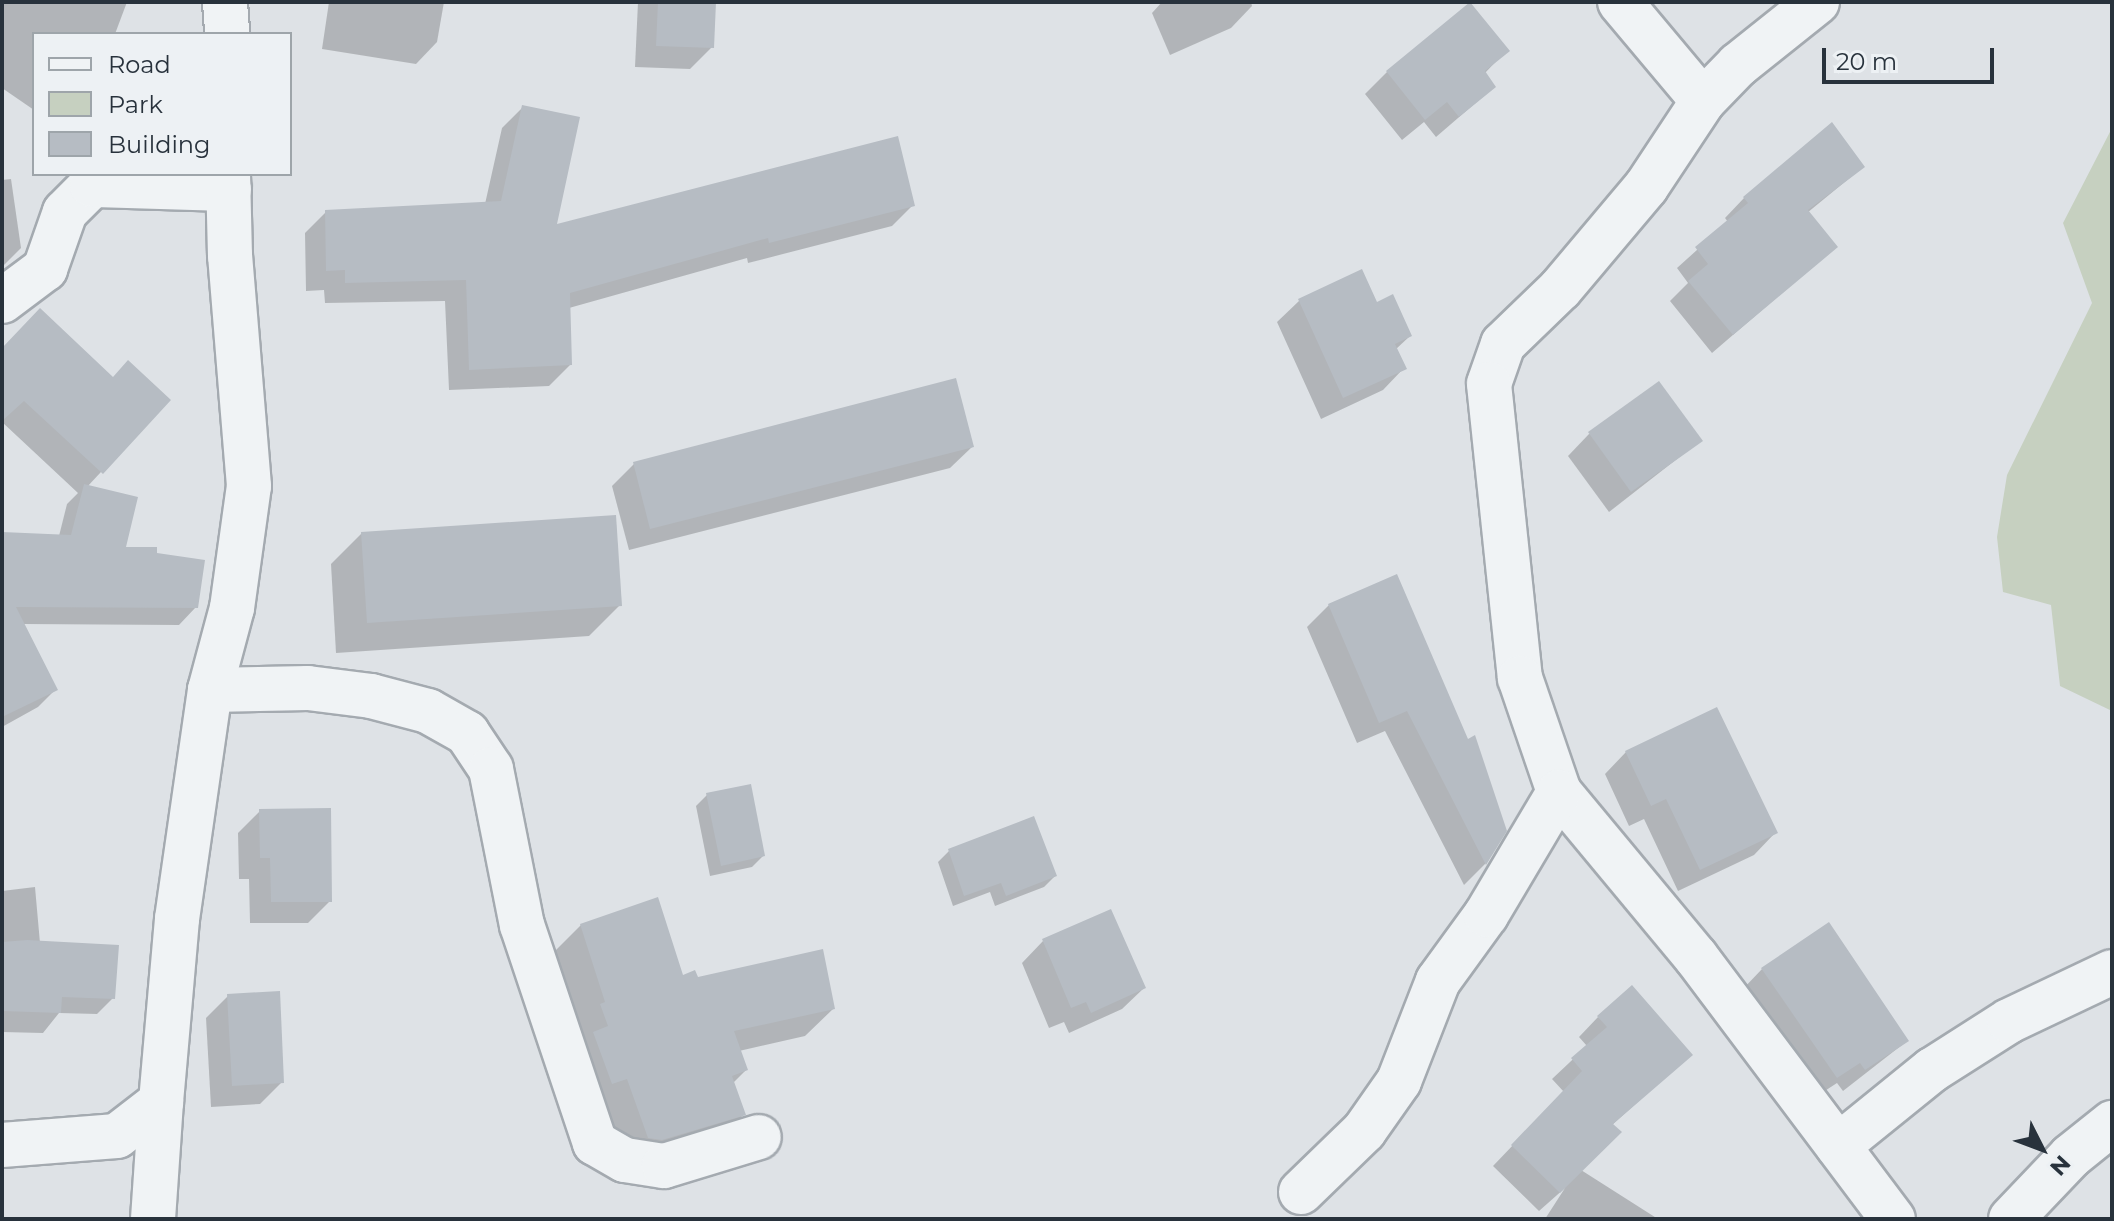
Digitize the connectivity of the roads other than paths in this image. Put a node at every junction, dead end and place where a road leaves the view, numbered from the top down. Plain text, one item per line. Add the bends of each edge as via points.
1 (225, 2) edge
2 (1620, 2) edge
3 (1817, 2) edge
4 (227, 32) edge
5 (1703, 101) junction
6 (228, 182) edge
7 (2, 301) edge
8 (210, 690) junction
9 (1559, 792) junction
10 (2112, 972) edge
11 (161, 1102) junction
12 (2112, 1123) edge
13 (759, 1137) dead end
14 (2, 1145) edge
15 (1838, 1146) junction
16 (1301, 1192) dead end
17 (153, 1219) edge
18 (1893, 1219) edge
19 (2011, 1219) edge

1 - 4 street
2 - 5 street
3 - 5 street via 1738,65
5 - 9 street via 1646,187 1560,289 1503,344 1489,384 1520,678
6 - 7 street via 92,185 65,212 45,269
6 - 8 street via 249,486 232,608
8 - 11 street via 177,919
8 - 13 street via 308,688 371,696 428,711 467,733 491,769 522,925 595,1143 625,1160 664,1166
9 - 15 street via 1696,957
9 - 16 street via 1486,915 1438,981 1399,1081 1364,1131
10 - 15 street via 2009,1021 1932,1070
11 - 14 street via 117,1136
11 - 17 street
12 - 19 street via 2071,1156
15 - 18 street

